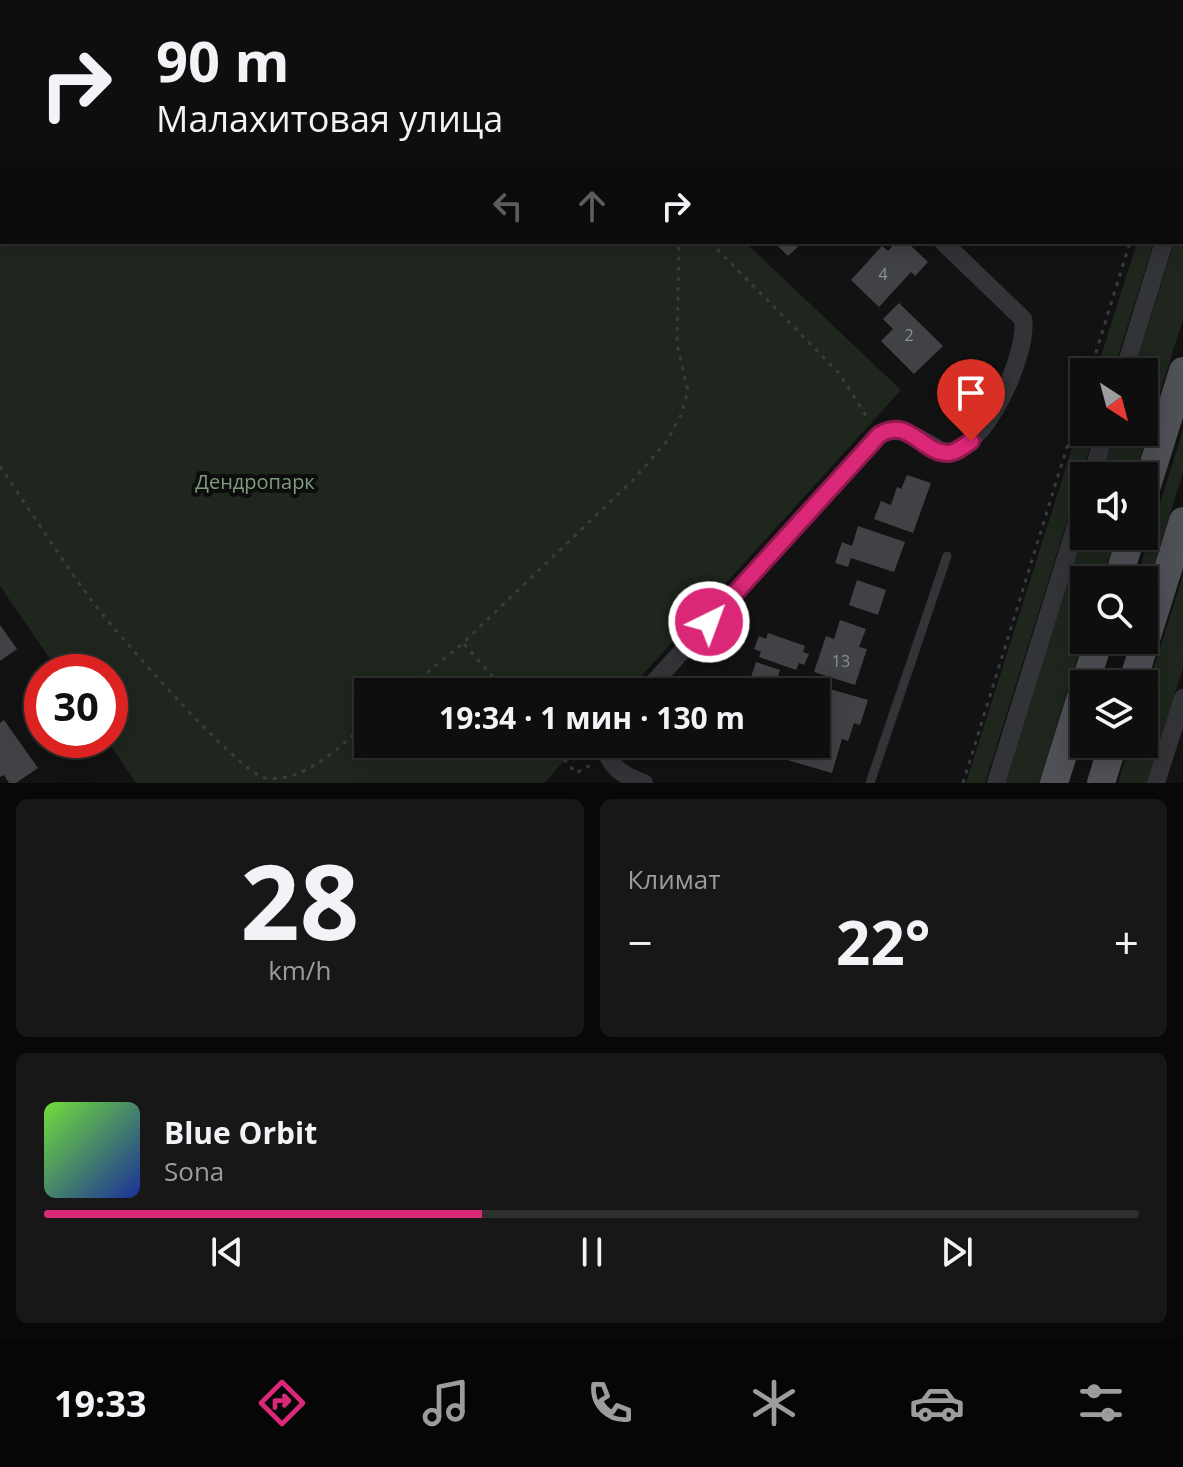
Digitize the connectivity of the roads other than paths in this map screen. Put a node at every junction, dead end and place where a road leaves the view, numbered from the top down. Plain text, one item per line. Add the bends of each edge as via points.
1 (945, 244) edge
2 (1163, 244) edge
3 (1128, 358) edge
4 (1183, 371) edge
5 (1154, 462) edge
6 (1183, 521) edge
7 (1070, 545) edge
8 (947, 556) dead end
9 (1136, 670) edge
10 (658, 678) edge
11 (1183, 698) edge
12 (1070, 731) edge
13 (612, 758) edge
14 (1109, 758) edge
15 (644, 783) edge
16 (870, 783) edge
17 (996, 783) edge
18 (1054, 783) edge
19 (1101, 783) edge
20 (1156, 783) edge

1 - 10 street via 1023,319 1015,366 985,428 958,450 944,452 901,430 879,435
2 - 3 street
4 - 5 main road
6 - 9 main road
7 - 17 street
8 - 16 lane
11 - 20 street
12 - 18 main road
13 - 15 street via 627,777
14 - 19 main road

